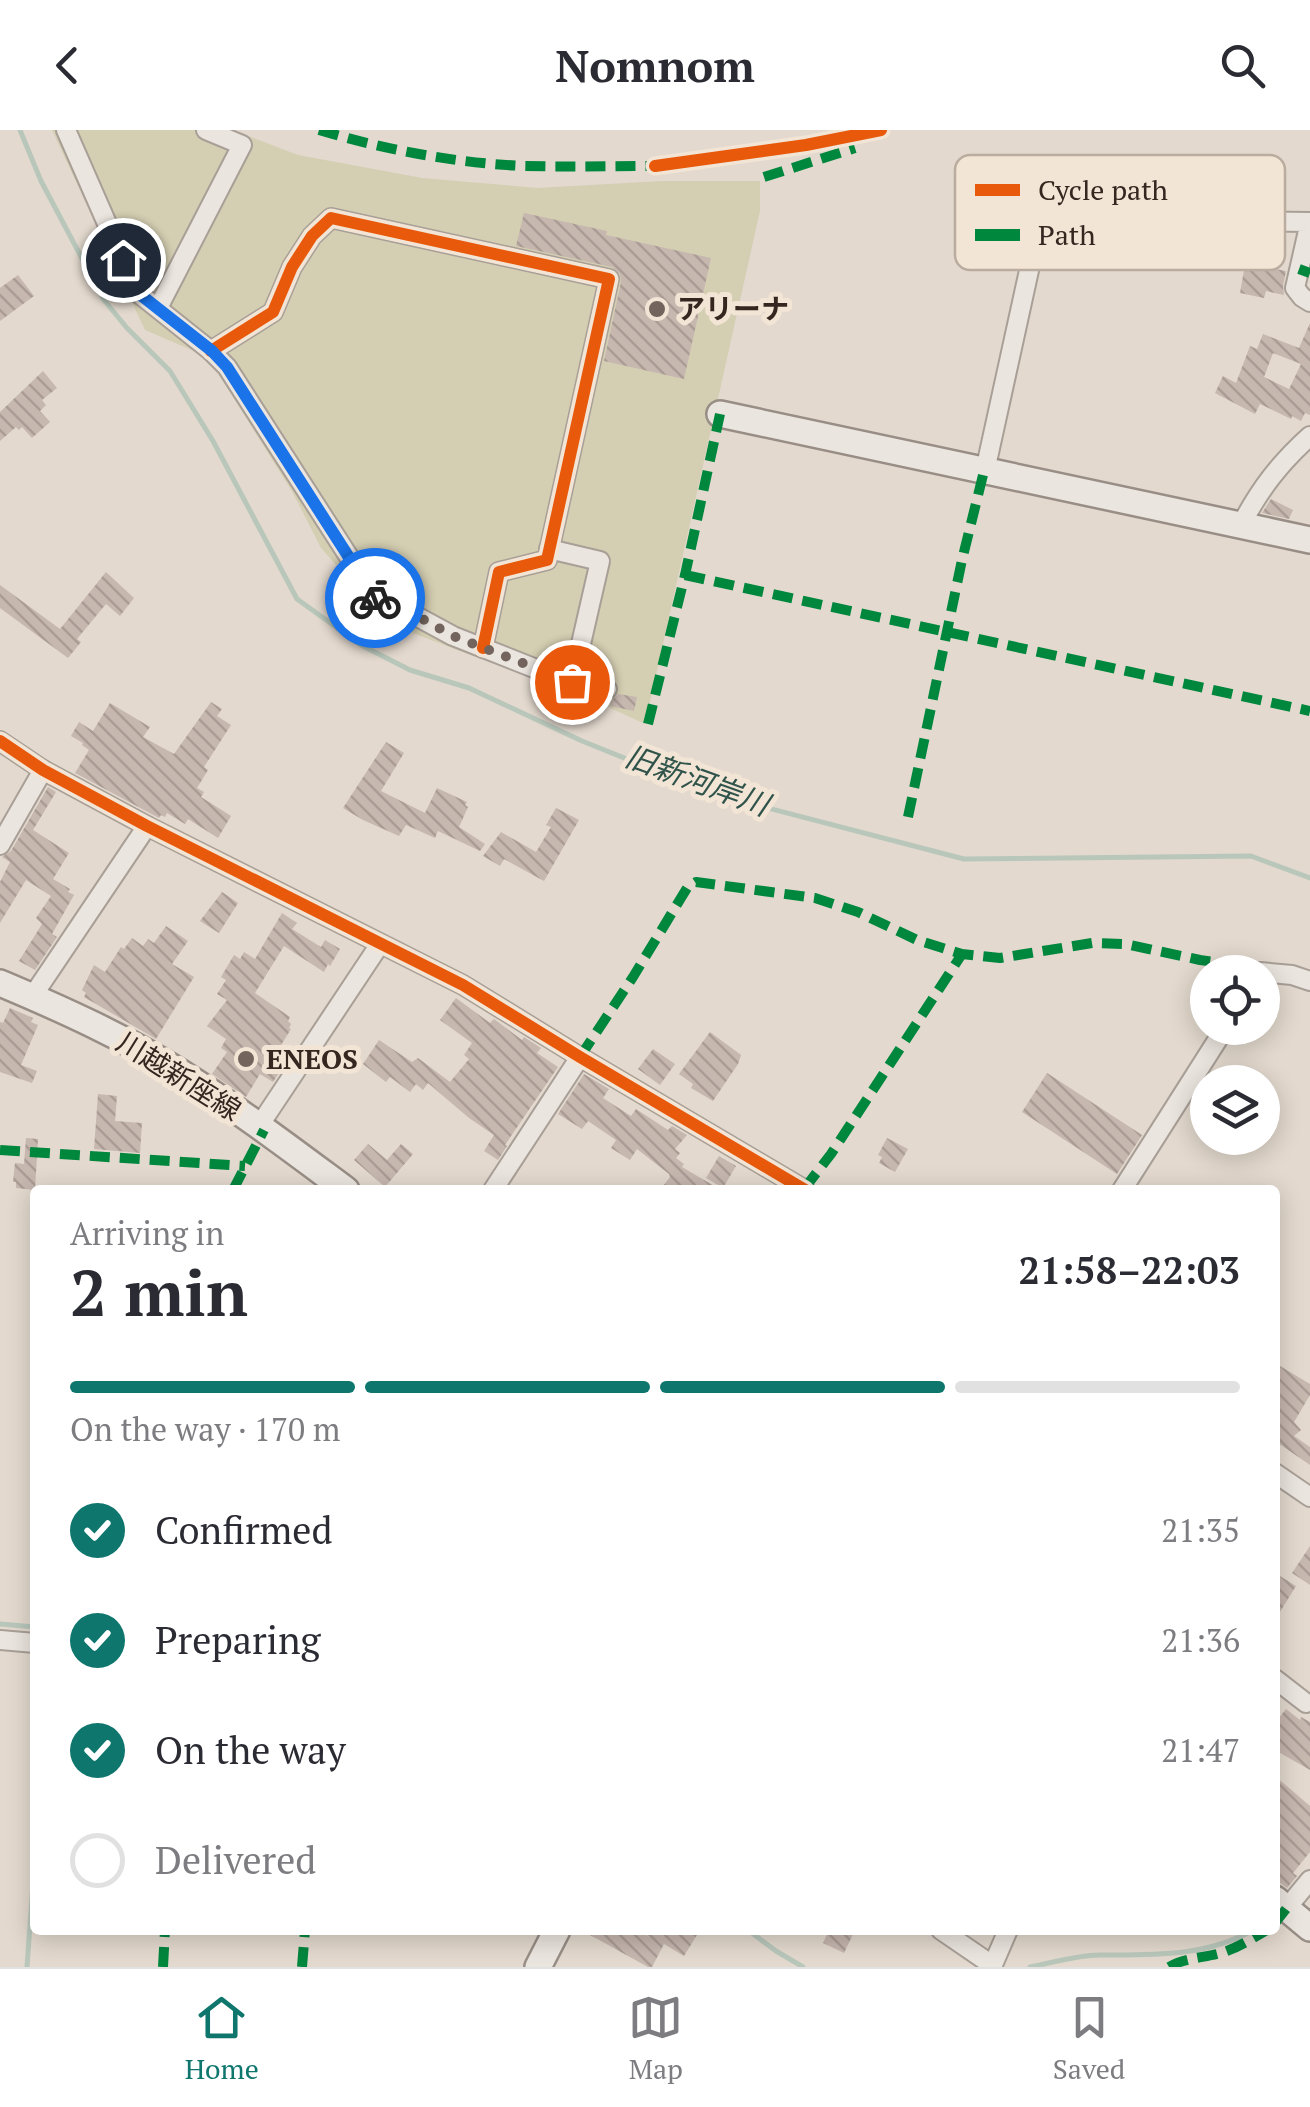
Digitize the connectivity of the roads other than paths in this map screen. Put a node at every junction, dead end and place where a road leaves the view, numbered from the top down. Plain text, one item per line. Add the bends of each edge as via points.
1 (66, 130) edge
2 (206, 130) edge
3 (1285, 222) edge
4 (1029, 270) edge
5 (1310, 302) edge
6 (158, 308) junction
7 (212, 351) junction
8 (720, 414) dead end
9 (1310, 436) edge
10 (985, 471) junction
11 (1240, 525) junction
12 (1310, 540) edge
13 (549, 549) junction
14 (483, 648) junction
15 (572, 682) junction
16 (607, 690) dead end
17 (0, 740) edge
18 (43, 770) junction
19 (147, 826) junction
20 (0, 845) edge
21 (380, 944) junction
22 (1280, 974) edge
23 (1310, 981) edge
24 (0, 983) edge
25 (32, 997) junction
26 (1214, 1045) edge
27 (580, 1057) junction
28 (259, 1126) junction
29 (339, 1185) edge
30 (496, 1185) edge
31 (796, 1185) edge
32 (1125, 1185) edge
33 (1280, 1476) edge
34 (1310, 1497) edge
35 (0, 1640) edge
36 (30, 1642) edge
37 (1280, 1683) edge
38 (1306, 1703) dead end
39 (1310, 1880) edge
40 (1281, 1904) edge
41 (1310, 1928) edge
42 (554, 1935) edge
43 (948, 1935) edge
44 (1006, 1935) edge
45 (992, 1966) edge
46 (538, 1967) edge

1 - 6 street via 137,292
2 - 6 street via 242,144
3 - 5 street via 1310,222 1295,288
4 - 10 street
6 - 7 street
7 - 13 street via 272,312 292,267 331,218 609,279
7 - 14 street via 376,599
8 - 10 street
9 - 11 street via 1280,464
10 - 11 street
11 - 12 street
13 - 14 street via 547,560 499,572
13 - 15 street via 600,560
14 - 15 street
15 - 16 street
17 - 18 street
18 - 19 street
18 - 20 street
19 - 21 street
19 - 25 street
21 - 27 street
21 - 28 street
22 - 23 street
24 - 25 street, 川越新座線
25 - 28 street, 川越新座線 via 178,1071
26 - 32 street
27 - 30 street
27 - 31 street
28 - 29 street, 川越新座線
33 - 34 street
35 - 36 street
37 - 38 street
39 - 40 street
40 - 41 street
42 - 46 street
43 - 45 street
44 - 45 street

